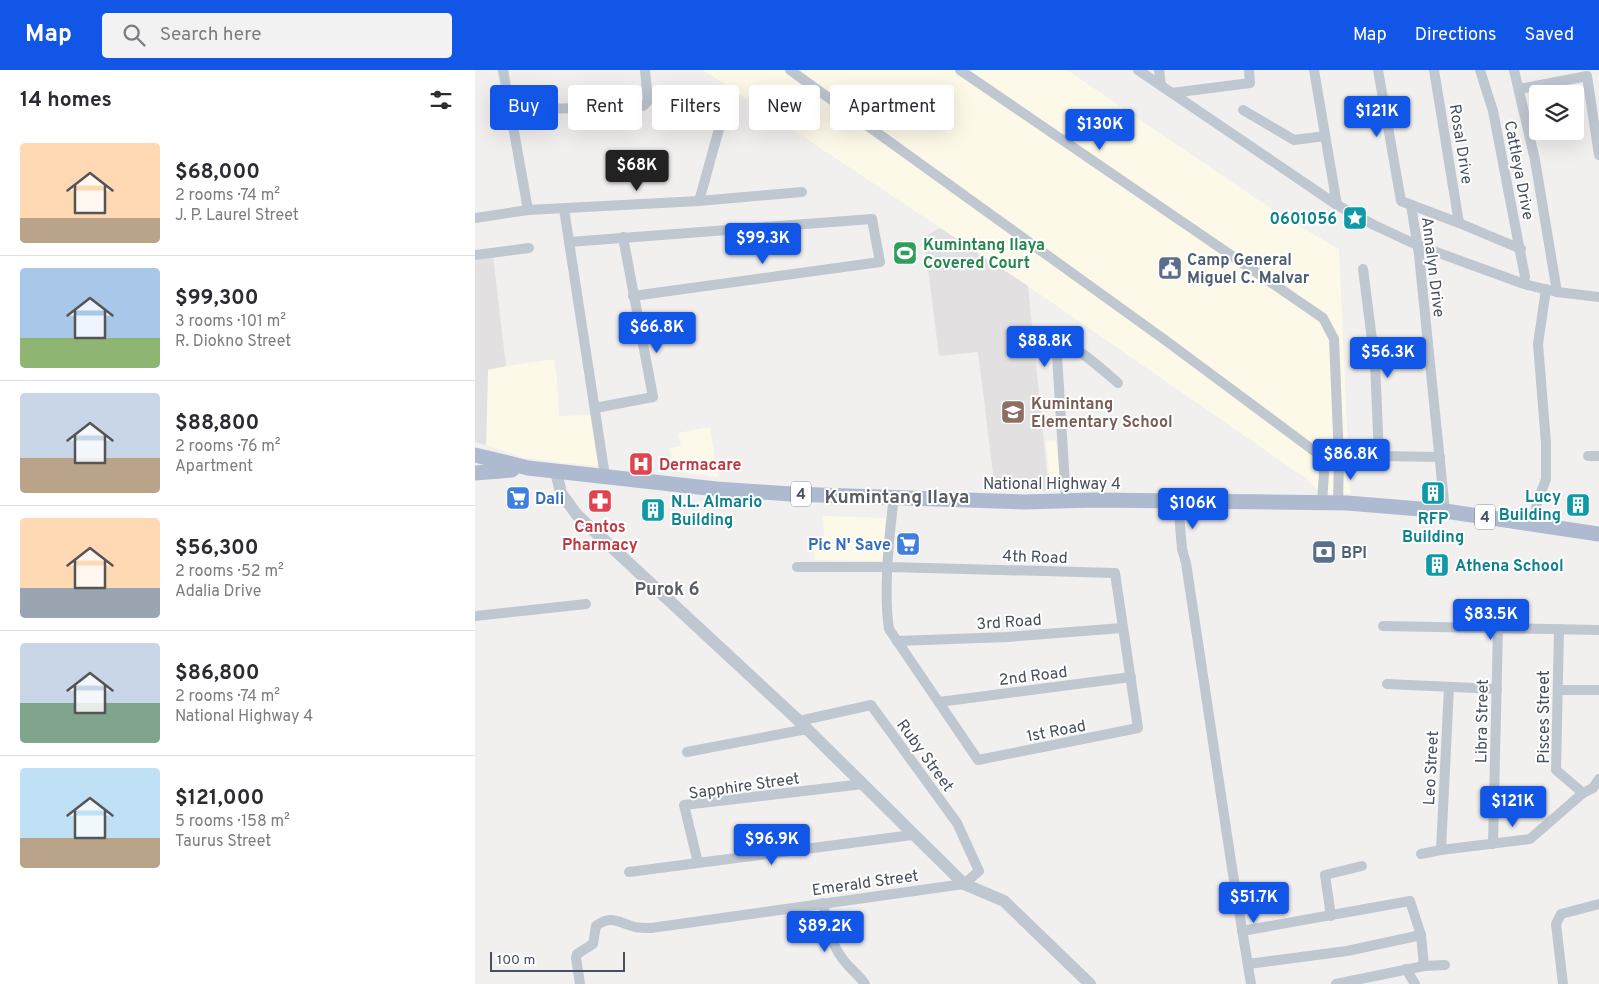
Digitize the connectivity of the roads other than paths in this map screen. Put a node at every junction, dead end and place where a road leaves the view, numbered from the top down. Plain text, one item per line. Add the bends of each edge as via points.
1 (503, 70) edge
2 (645, 70) edge
3 (789, 70) edge
4 (960, 70) edge
5 (1138, 70) edge
6 (1159, 70) edge
7 (1249, 70) edge
8 (1314, 70) edge
9 (1378, 70) edge
10 (1435, 70) edge
11 (1480, 70) edge
12 (1514, 70) edge
13 (1564, 74) edge
14 (506, 85) edge
15 (1161, 85) junction
16 (1519, 89) junction
17 (1172, 93) junction
18 (558, 109) edge
19 (1243, 110) dead end
20 (514, 130) edge
21 (719, 130) edge
22 (1325, 136) junction
23 (1599, 155) edge
24 (802, 192) dead end
25 (699, 201) junction
26 (1337, 205) junction
27 (1411, 205) junction
28 (564, 209) junction
29 (528, 210) junction
30 (475, 218) edge
31 (1459, 223) junction
32 (623, 237) junction
33 (569, 242) junction
34 (1417, 245) junction
35 (529, 248) dead end
36 (1521, 249) junction
37 (475, 255) edge
38 (1363, 269) dead end
39 (1525, 277) dead end
40 (1545, 290) junction
41 (1557, 292) junction
42 (633, 296) junction
43 (1599, 297) edge
44 (1118, 383) dead end
45 (595, 408) junction
46 (475, 455) edge
47 (1440, 456) junction
48 (1588, 456) dead end
49 (1599, 456) edge
50 (1339, 458) junction
51 (1325, 459) junction
52 (528, 468) junction
53 (556, 471) junction
54 (475, 473) edge
55 (605, 476) junction
56 (894, 497) junction
57 (1066, 501) junction
58 (1178, 501) junction
59 (1322, 502) junction
60 (1338, 503) junction
61 (1445, 511) junction
62 (1533, 523) junction
63 (1599, 534) edge
64 (889, 566) junction
65 (797, 568) dead end
66 (585, 604) dead end
67 (475, 616) edge
68 (1383, 626) dead end
69 (1123, 628) junction
70 (1498, 628) junction
71 (1559, 629) junction
72 (1599, 630) edge
73 (897, 641) junction
74 (1131, 677) junction
75 (1387, 684) dead end
76 (1449, 687) junction
77 (1497, 689) junction
78 (1558, 690) junction
79 (1599, 690) edge
80 (939, 702) junction
81 (803, 725) junction
82 (1139, 728) joint
83 (687, 752) dead end
84 (1599, 780) edge
85 (863, 784) junction
86 (1583, 794) junction
87 (912, 835) junction
88 (1493, 844) junction
89 (1441, 850) junction
90 (1421, 854) dead end
91 (698, 863) junction
92 (1363, 866) dead end
93 (629, 872) dead end
94 (964, 884) junction
95 (823, 903) junction
96 (1599, 904) edge
97 (1331, 916) junction
98 (1242, 932) junction
99 (1421, 935) junction
100 (1248, 964) junction
101 (1445, 965) dead end
102 (1424, 966) junction
103 (1406, 969) junction
104 (1342, 983) edge
105 (580, 984) edge
106 (865, 984) edge
107 (1090, 984) edge
108 (1251, 984) edge
109 (1415, 984) edge
110 (1563, 984) edge

1 - 14 street
2 - 18 street via 648,97 646,104 640,107
3 - 51 street
4 - 50 street via 1323,318 1334,338
5 - 15 street
6 - 15 street
7 - 17 street via 1250,83
8 - 22 street
9 - 27 street via 1401,201
10 - 31 street, Rosal Drive
11 - 36 street, Cattleya Drive via 1493,111
12 - 16 street
13 - 16 street
13 - 23 street via 1587,76
15 - 17 street
16 - 41 street via 1535,160
17 - 26 street
19 - 22 street via 1294,140
20 - 29 street
21 - 25 street
22 - 26 street
24 - 25 street
25 - 28 street
26 - 34 street
27 - 31 street
27 - 34 street, Annalyn Drive
28 - 29 street
28 - 33 street
29 - 30 street
31 - 36 street
32 - 33 street
32 - 42 street
32 - 42 street via 872,219 879,262
33 - 45 street
34 - 40 street
34 - 47 street, Annalyn Drive
35 - 37 street
36 - 39 street, Cattleya Drive
38 - 47 street via 1375,363 1379,456
40 - 41 street
40 - 62 street via 1538,344 1546,479
41 - 43 street
42 - 45 street via 653,397
44 - 57 street via 1055,339
45 - 55 street
46 - 52 main road, National Highway 4 / 4
47 - 61 street, Annalyn Drive
48 - 49 street
50 - 51 street
50 - 60 street
51 - 59 street
52 - 53 main road, National Highway 4 / 4
52 - 54 main road
53 - 55 main road, National Highway 4 / 4
53 - 81 street via 561,493 577,515
55 - 56 main road, National Highway 4 / 4 via 791,494
56 - 57 main road, National Highway 4 / 4
56 - 64 street
57 - 58 main road, National Highway 4 / 4
58 - 59 main road, National Highway 4 / 4
58 - 98 street via 1182,549
59 - 60 main road, National Highway 4 / 4
60 - 61 main road, National Highway 4 / 4
61 - 62 main road, National Highway 4 / 4
62 - 63 main road, National Highway 4 / 4
64 - 65 street, 4th Road
64 - 69 street, 4th Road via 1115,573
64 - 73 street via 889,629
66 - 67 street
68 - 70 street
69 - 73 street, 3rd Road
69 - 74 street, 4th Road
70 - 71 street
70 - 77 street, Libra Street
71 - 72 street
71 - 78 street, Pisces Street
73 - 80 street
74 - 80 street, 2nd Road
74 - 82 street, 4th Road
75 - 76 street
76 - 77 street
76 - 89 street, Leo Street
77 - 88 street, Libra Street
78 - 79 street
78 - 86 street, Pisces Street via 1556,770
80 - 82 street, 1st Road via 978,760
81 - 83 street
81 - 85 street
81 - 94 street, Ruby Street via 871,705 957,823 979,871
84 - 86 street
85 - 87 street
85 - 91 street, Sapphire Street via 684,805
86 - 88 street via 1530,839
87 - 91 street
87 - 94 street
88 - 89 street
89 - 90 street
91 - 93 street
92 - 97 street via 1325,875
94 - 95 street, Emerald Street
94 - 107 street via 1004,901
95 - 105 street, Emerald Street via 651,928 637,928 611,919 603,921 596,926 593,944 577,954
95 - 106 street via 832,940 843,959
96 - 110 street via 1561,914 1557,919
97 - 98 street
97 - 99 street via 1410,901
98 - 100 street
99 - 100 street via 1347,951
99 - 102 street
100 - 108 street
101 - 102 street
102 - 103 street
103 - 104 street
103 - 109 street

